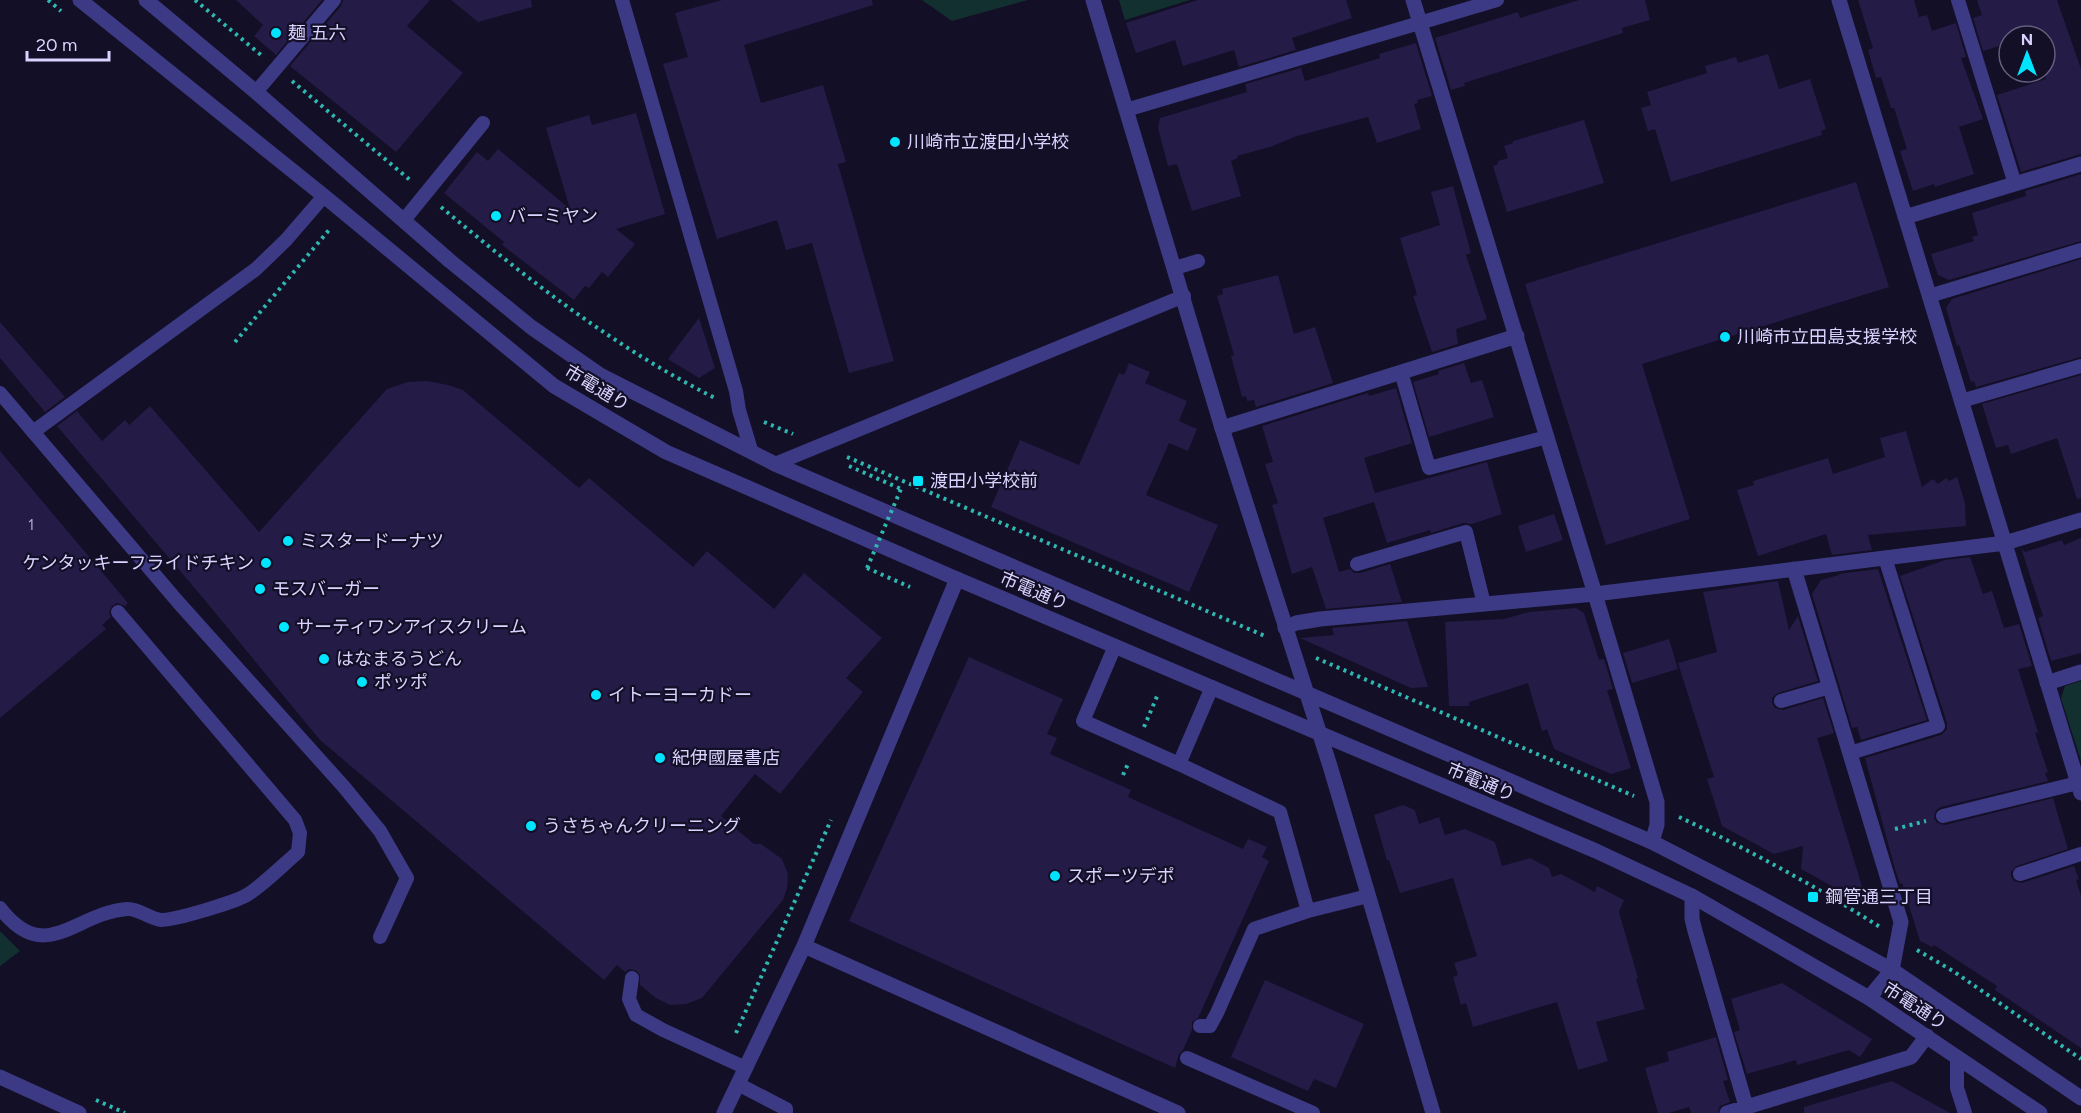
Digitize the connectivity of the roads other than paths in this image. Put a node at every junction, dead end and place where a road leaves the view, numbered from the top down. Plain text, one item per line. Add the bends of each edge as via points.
1 (80, 0) edge
2 (146, 0) edge
3 (334, 0) edge
4 (622, 0) edge
5 (1093, 0) edge
6 (1413, 0) edge
7 (1497, 0) edge
8 (1839, 0) edge
9 (1958, 0) edge
10 (1420, 24) junction
11 (256, 92) junction
12 (1126, 110) junction
13 (483, 123) dead end
14 (2081, 164) edge
15 (2015, 184) junction
16 (324, 196) junction
17 (1905, 217) junction
18 (404, 220) junction
19 (2081, 250) edge
20 (1198, 261) dead end
21 (1175, 268) junction
22 (1184, 296) junction
23 (1929, 296) junction
24 (1517, 336) junction
25 (2081, 366) edge
26 (1401, 372) junction
27 (0, 393) edge
28 (1961, 401) junction
29 (1222, 428) junction
30 (33, 432) junction
31 (1547, 437) junction
32 (751, 450) junction
33 (775, 464) junction
34 (2081, 520) edge
35 (2005, 543) junction
36 (1885, 558) junction
37 (1357, 564) dead end
38 (1794, 569) junction
39 (957, 579) junction
40 (1595, 594) junction
41 (1484, 603) junction
42 (118, 612) dead end
43 (1285, 628) junction
44 (1115, 646) junction
45 (2081, 672) edge
46 (2047, 682) junction
47 (1212, 687) junction
48 (1830, 687) junction
49 (1306, 693) junction
50 (1781, 701) dead end
51 (1319, 732) junction
52 (1850, 753) junction
53 (1179, 764) junction
54 (2080, 788) edge
55 (1942, 816) road end
56 (1652, 842) junction
57 (2081, 854) edge
58 (2020, 874) dead end
59 (1368, 896) junction
60 (1692, 896) junction
61 (0, 908) edge
62 (1308, 910) junction
63 (380, 937) dead end
64 (804, 946) junction
65 (1892, 970) junction
66 (632, 978) dead end
67 (1869, 998) junction
68 (1200, 1026) dead end
69 (1927, 1036) junction
70 (1957, 1057) junction
71 (1187, 1058) dead end
72 (746, 1068) junction
73 (0, 1077) edge
74 (738, 1084) junction
75 (2081, 1098) edge
76 (1747, 1110) edge
77 (79, 1113) edge
78 (724, 1113) edge
79 (786, 1113) edge
80 (1178, 1113) edge
81 (1312, 1113) edge
82 (1433, 1113) edge
83 (1727, 1113) edge
84 (1965, 1113) edge
85 (2040, 1113) edge

1 - 16 street, 市電通り
2 - 11 street, 市電通り
3 - 11 lane
4 - 32 lane
5 - 12 street
6 - 10 street
7 - 10 lane
8 - 17 street
9 - 15 lane
10 - 12 lane
10 - 24 street
11 - 18 street, 市電通り
12 - 21 street
13 - 18 lane
14 - 15 street
15 - 17 street
16 - 30 lane via 256,269
16 - 39 street, 市電通り via 554,386 666,452
17 - 23 street
18 - 32 street, 市電通り via 531,327 600,375
19 - 23 lane
20 - 21 lane
21 - 22 street
22 - 29 street
22 - 33 lane
23 - 28 street
24 - 26 street
24 - 31 street
25 - 28 lane
26 - 29 street
26 - 31 lane via 1429,468
27 - 30 lane
28 - 35 street
29 - 43 street
30 - 63 lane via 380,831 407,878
31 - 40 street
32 - 33 street, 市電通り
33 - 49 street, 市電通り
34 - 35 street
35 - 36 street
35 - 46 street
36 - 38 street
36 - 52 lane via 1938,726
37 - 41 lane via 1466,532
38 - 40 street
38 - 48 street
39 - 44 street, 市電通り
39 - 64 street
40 - 41 street
40 - 56 street via 1657,802
41 - 43 street via 1320,619
42 - 61 lane via 295,820 300,833 298,852 245,896 174,919 158,920 129,908 44,936 26,933
43 - 49 street
44 - 47 street, 市電通り
44 - 53 lane via 1083,721
45 - 46 street
46 - 54 street
47 - 51 street, 市電通り
47 - 53 lane
48 - 50 lane
48 - 52 street
49 - 51 street
49 - 56 street, 市電通り
51 - 59 street
51 - 60 street, 市電通り
52 - 65 street via 1901,922
53 - 62 lane via 1280,812
54 - 55 lane
56 - 65 street, 市電通り
57 - 58 lane
59 - 62 lane
59 - 82 street
60 - 67 street, 市電通り
60 - 76 street via 1695,932
62 - 68 lane via 1254,929 1217,1013 1209,1026
64 - 72 street
64 - 80 street
65 - 67 street
65 - 75 street, 市電通り
66 - 72 lane via 629,999 636,1015
67 - 69 street, 市電通り
69 - 70 street, 市電通り
69 - 76 street via 1911,1057
70 - 84 lane via 1957,1088
70 - 85 street, 市電通り
71 - 81 lane
72 - 74 street
73 - 77 street
74 - 78 street
74 - 79 lane
76 - 83 street

